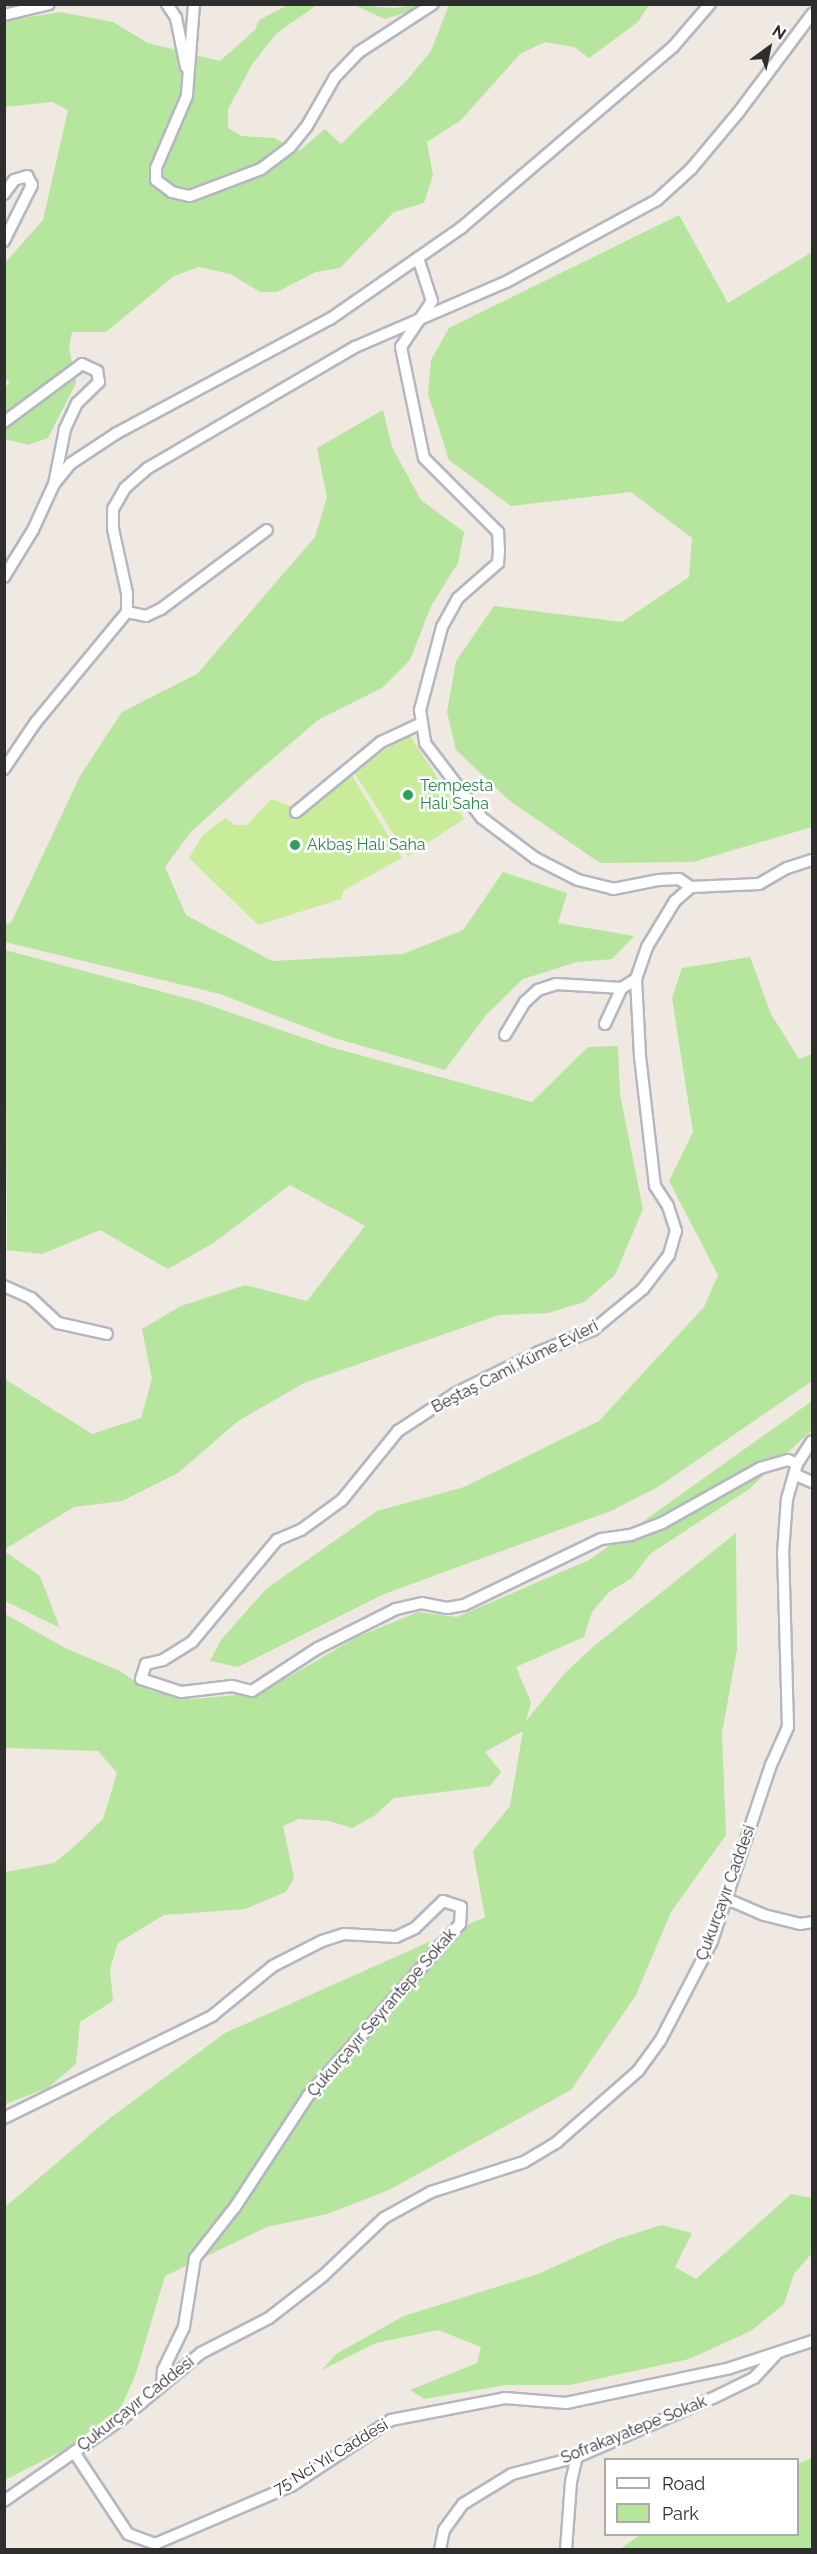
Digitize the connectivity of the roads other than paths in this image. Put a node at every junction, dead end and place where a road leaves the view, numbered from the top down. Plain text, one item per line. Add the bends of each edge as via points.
1 (49, 4) edge
2 (167, 4) edge
3 (194, 4) edge
4 (433, 4) edge
5 (710, 4) edge
6 (813, 14) edge
7 (4, 15) edge
8 (189, 79) junction
9 (4, 194) edge
10 (4, 241) edge
11 (418, 258) junction
12 (428, 312) junction
13 (4, 422) edge
14 (54, 484) junction
15 (267, 530) dead end
16 (4, 577) edge
17 (127, 612) junction
18 (422, 723) junction
19 (4, 769) edge
20 (296, 812) dead end
21 (813, 860) edge
22 (691, 887) junction
23 (636, 979) junction
24 (622, 988) junction
25 (605, 1024) dead end
26 (505, 1035) dead end
27 (4, 1286) edge
28 (107, 1334) dead end
29 (813, 1441) edge
30 (795, 1469) junction
31 (813, 1482) edge
32 (727, 1899) junction
33 (813, 1922) edge
34 (4, 2118) edge
35 (813, 2341) edge
36 (779, 2352) junction
37 (162, 2384) junction
38 (74, 2452) junction
39 (577, 2457) junction
40 (4, 2501) edge
41 (440, 2550) edge
42 (566, 2550) edge

1 - 7 street
2 - 8 street via 176,18
3 - 8 street
4 - 8 street via 359,52 335,77 290,147 261,169 190,196 172,192 156,180 156,168 188,96
5 - 11 street via 673,47 461,228
6 - 12 street via 692,169 657,200 506,282
9 - 10 street via 14,180 27,176 32,185
11 - 12 street via 432,301
11 - 14 street via 330,319 117,433 70,464
12 - 17 street via 355,347 148,468 125,488 113,509 113,529 127,593
12 - 18 street via 407,334 401,347 424,458 498,531 500,550 498,563 458,598 442,627 420,710
13 - 14 street via 82,364 97,371 99,382 77,403 65,429
14 - 16 street
15 - 17 street via 160,609 146,616
17 - 19 street via 36,722
18 - 20 street via 381,742
18 - 22 street via 425,743 482,818 535,858 578,880 613,889 679,879
21 - 22 street via 787,868 759,884
22 - 23 street, Beştaş Cami Küme Evleri via 675,901 647,947
23 - 24 street
23 - 30 street, Beştaş Cami Küme Evleri via 640,1056 655,1186 668,1206 676,1232 669,1255 643,1289 593,1330 456,1394 398,1431 342,1500 301,1530 277,1540 192,1642 163,1660 146,1664 141,1679 181,1692 232,1686 252,1691 318,1648 396,1609 422,1603 447,1608 464,1605 601,1539 630,1535 662,1523 759,1468 788,1460
24 - 25 street
24 - 26 street via 556,984 538,990 525,1002
27 - 28 street via 31,1298 58,1323
29 - 30 street, Çukurçayır Caddesi
30 - 31 street
30 - 32 street, Çukurçayır Caddesi via 787,1499 783,1553 788,1727 771,1765
32 - 33 street via 782,1920
32 - 37 street, Çukurçayır Caddesi via 712,1941 660,2041 638,2071 557,2142 504,2170 431,2192 384,2218 323,2276 269,2318 201,2353
34 - 37 street, Çukurçayır Seyrantepe Sokak via 212,2016 273,1966 322,1941 344,1934 396,1937 415,1928 443,1901 461,1907 460,1924 308,2096 235,2207 195,2258 184,2327 163,2370
35 - 36 street, 75 Nci Yıl Caddesi
36 - 38 street, 75 Nci Yıl Caddesi via 730,2368 566,2403 505,2398 391,2420 291,2486 155,2544 128,2534
36 - 39 street, Sofrakayatepe Sokak via 754,2378
37 - 38 street, Çukurçayır Caddesi
38 - 40 street, Çukurçayır Caddesi
39 - 41 street, Sofrakayatepe Sokak via 512,2474 463,2504 444,2530
39 - 42 street via 571,2482

